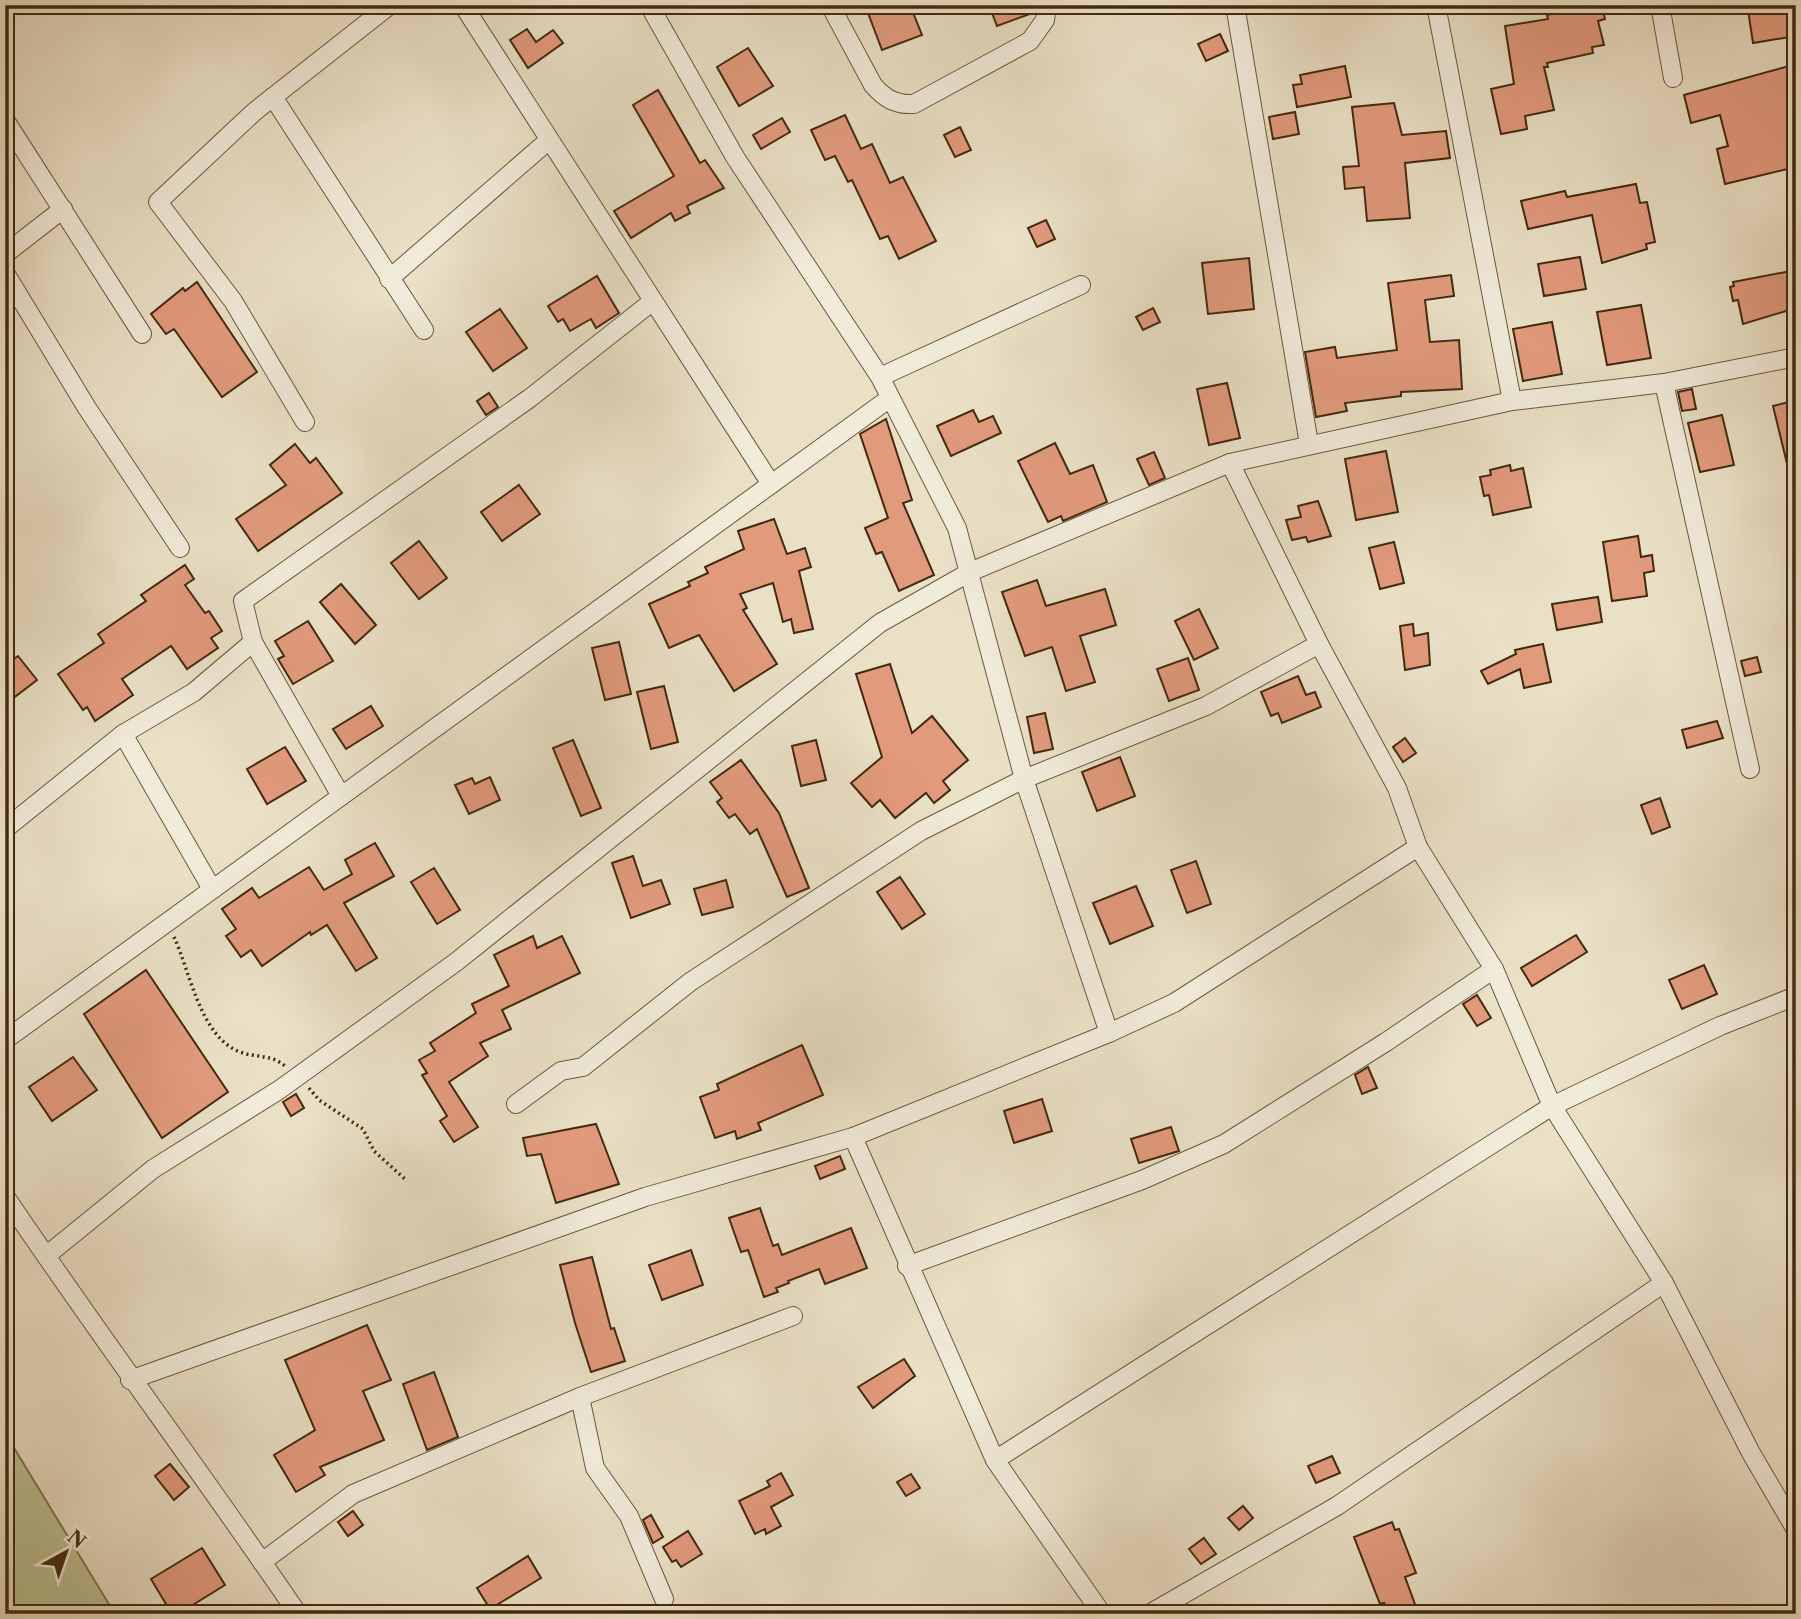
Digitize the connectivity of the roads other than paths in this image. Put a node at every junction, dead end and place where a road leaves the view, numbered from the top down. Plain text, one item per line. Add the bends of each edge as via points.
1 (390, 5) edge
2 (463, 5) edge
3 (649, 5) edge
4 (830, 5) edge
5 (1047, 5) edge
6 (1234, 5) edge
7 (1436, 5) edge
8 (1660, 5) edge
9 (1673, 78) dead end
10 (273, 97) junction
11 (5, 120) edge
12 (549, 140) junction
13 (63, 209) junction
14 (5, 254) edge
15 (5, 273) edge
16 (389, 279) junction
17 (1081, 285) dead end
18 (653, 301) junction
19 (424, 330) dead end
20 (142, 334) dead end
21 (1796, 358) edge
22 (880, 377) junction
23 (1664, 383) junction
24 (890, 398) junction
25 (1512, 401) junction
26 (305, 422) dead end
27 (1309, 444) junction
28 (1230, 463) junction
29 (771, 484) junction
30 (180, 548) dead end
31 (970, 572) junction
32 (253, 642) junction
33 (1319, 644) junction
34 (123, 734) junction
35 (1750, 769) dead end
36 (1024, 779) junction
37 (341, 796) junction
38 (5, 829) edge
39 (1418, 846) junction
40 (212, 889) junction
41 (1494, 969) junction
42 (1796, 996) edge
43 (1109, 1033) junction
44 (5, 1040) edge
45 (516, 1104) dead end
46 (1552, 1106) junction
47 (853, 1137) junction
48 (5, 1196) edge
49 (46, 1256) junction
50 (907, 1266) junction
51 (1664, 1283) junction
52 (793, 1316) dead end
53 (130, 1380) junction
54 (580, 1397) junction
55 (995, 1460) junction
56 (1796, 1530) edge
57 (262, 1562) junction
58 (664, 1599) dead end
59 (298, 1614) edge
60 (1102, 1614) edge
61 (1149, 1614) edge

1 - 10 street
2 - 12 street
3 - 22 street via 735,157
4 - 5 street via 873,85 883,97 901,105 914,104 1030,41 1045,20
6 - 27 street
7 - 25 street
8 - 9 street
10 - 16 street
10 - 26 street via 159,202 233,301
11 - 13 street
12 - 16 street
12 - 18 street
13 - 14 street
13 - 20 street
15 - 30 street
16 - 19 street
17 - 22 street
18 - 29 street
18 - 32 street via 530,398 243,601
21 - 23 street
22 - 24 street
23 - 25 street
23 - 35 street
24 - 29 street
24 - 31 street via 940,489
25 - 27 street
27 - 28 street
28 - 31 street
28 - 33 street
29 - 37 street
31 - 36 street
31 - 49 street via 880,623 456,962 298,1076 153,1169
32 - 34 street via 194,692
32 - 37 street
33 - 36 street via 1206,706
33 - 39 street via 1396,788
34 - 38 street
34 - 40 street
36 - 43 street
36 - 45 street via 921,831 828,890 690,982 583,1067 561,1071
37 - 40 street
39 - 41 street
39 - 43 street via 1174,1003
40 - 44 street
41 - 46 street
41 - 50 street via 1223,1144 1142,1180
42 - 46 street via 1720,1026
43 - 47 street
46 - 51 street
46 - 55 street
47 - 50 street
47 - 53 street via 645,1197
48 - 49 street
49 - 53 street
50 - 55 street
51 - 56 street
51 - 61 street via 1336,1506
52 - 54 street
53 - 57 street via 186,1450
54 - 57 street via 354,1494
54 - 58 street via 595,1468 629,1516
55 - 60 street
57 - 59 street

